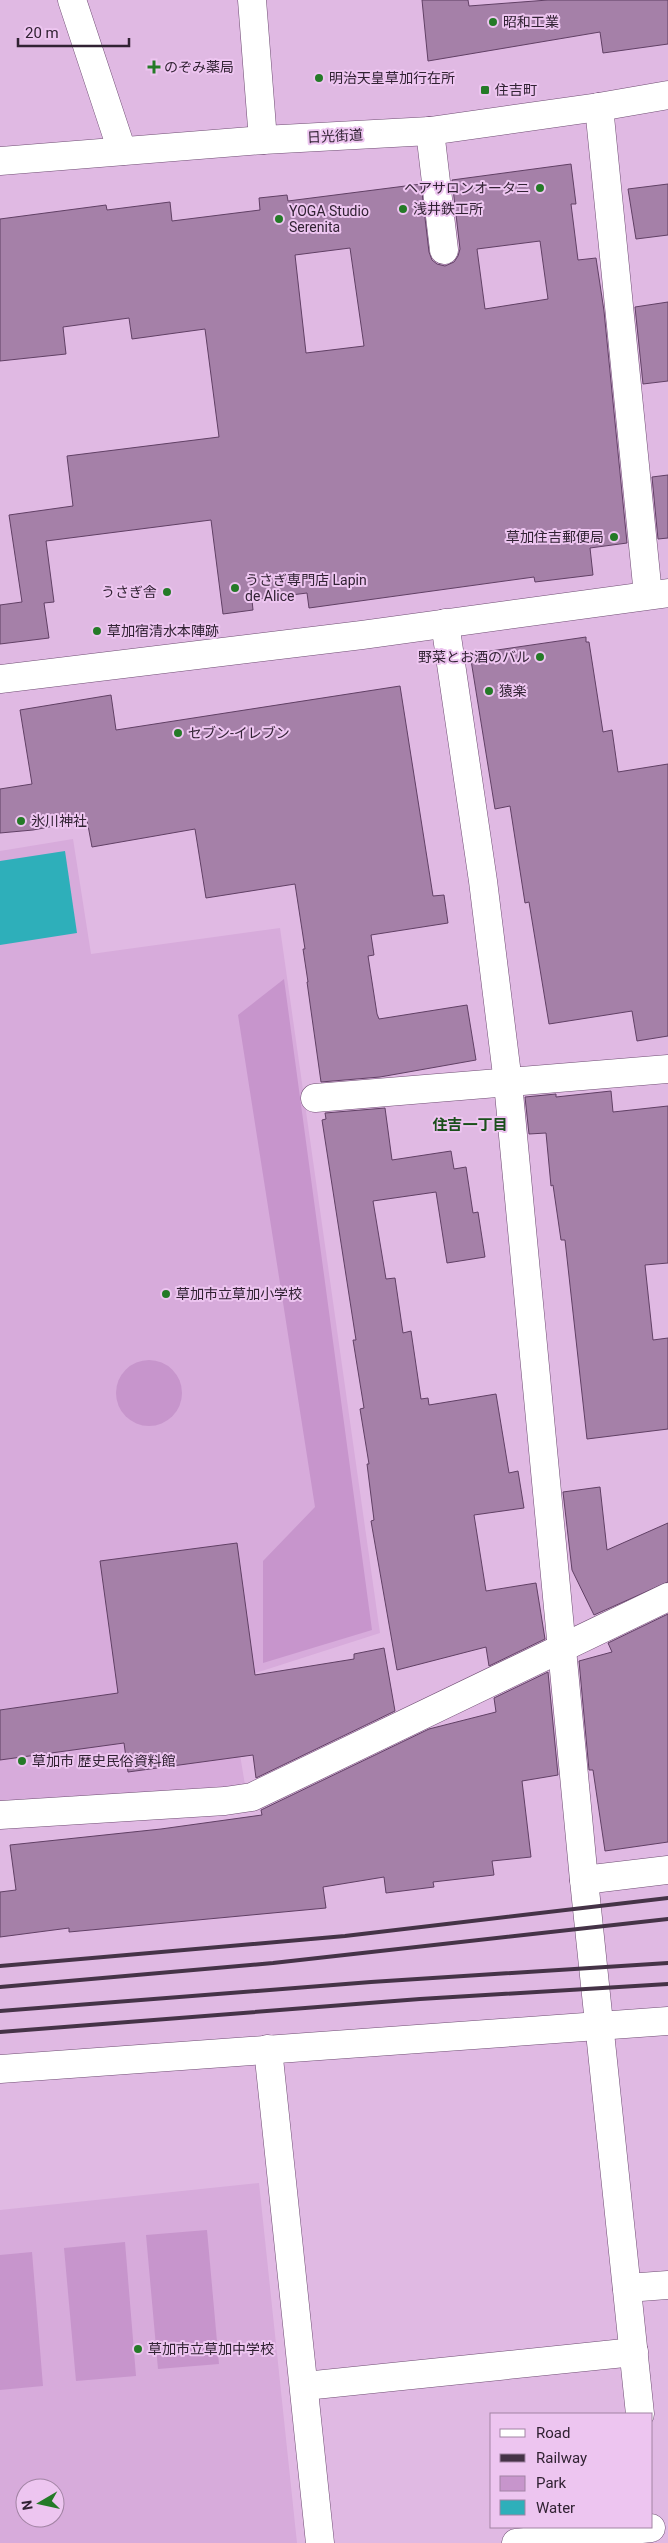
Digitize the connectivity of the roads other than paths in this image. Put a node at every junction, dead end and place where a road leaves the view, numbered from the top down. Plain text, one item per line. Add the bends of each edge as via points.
1 (72, 0) edge
2 (252, 0) edge
3 (668, 95) edge
4 (598, 108) junction
5 (430, 131) junction
6 (263, 140) junction
7 (122, 151) junction
8 (0, 161) edge
9 (444, 250) dead end
10 (658, 594) edge
11 (445, 623) junction
12 (0, 679) edge
13 (668, 1068) edge
14 (508, 1083) junction
15 (315, 1098) dead end
16 (668, 1597) edge
17 (562, 1647) junction
18 (0, 1815) edge
19 (668, 1870) edge
20 (584, 1880) junction
21 (668, 2022) edge
22 (599, 2025) junction
23 (268, 2049) junction
24 (0, 2069) edge
25 (668, 2285) edge
26 (627, 2288) junction
27 (634, 2352) junction
28 (305, 2386) junction
29 (640, 2413) edge
30 (652, 2533) edge
31 (320, 2543) edge
32 (516, 2543) edge
33 (526, 2543) edge

1 - 7 street
2 - 6 street
3 - 4 street, 日光街道
4 - 5 street, 日光街道
4 - 10 street
5 - 6 street, 日光街道
5 - 9 street
6 - 7 street, 日光街道
7 - 8 street, 日光街道
10 - 11 street
11 - 12 street via 362,636
11 - 14 street via 483,881
13 - 14 street
14 - 15 street
14 - 17 street
16 - 17 street
17 - 18 street via 252,1797 224,1802
17 - 20 street
19 - 20 street
20 - 22 street
21 - 22 street
22 - 23 street
22 - 26 street
23 - 24 street
23 - 28 street
25 - 26 street
26 - 27 street
27 - 28 street
27 - 29 street
28 - 31 street
30 - 32 street
30 - 33 street

